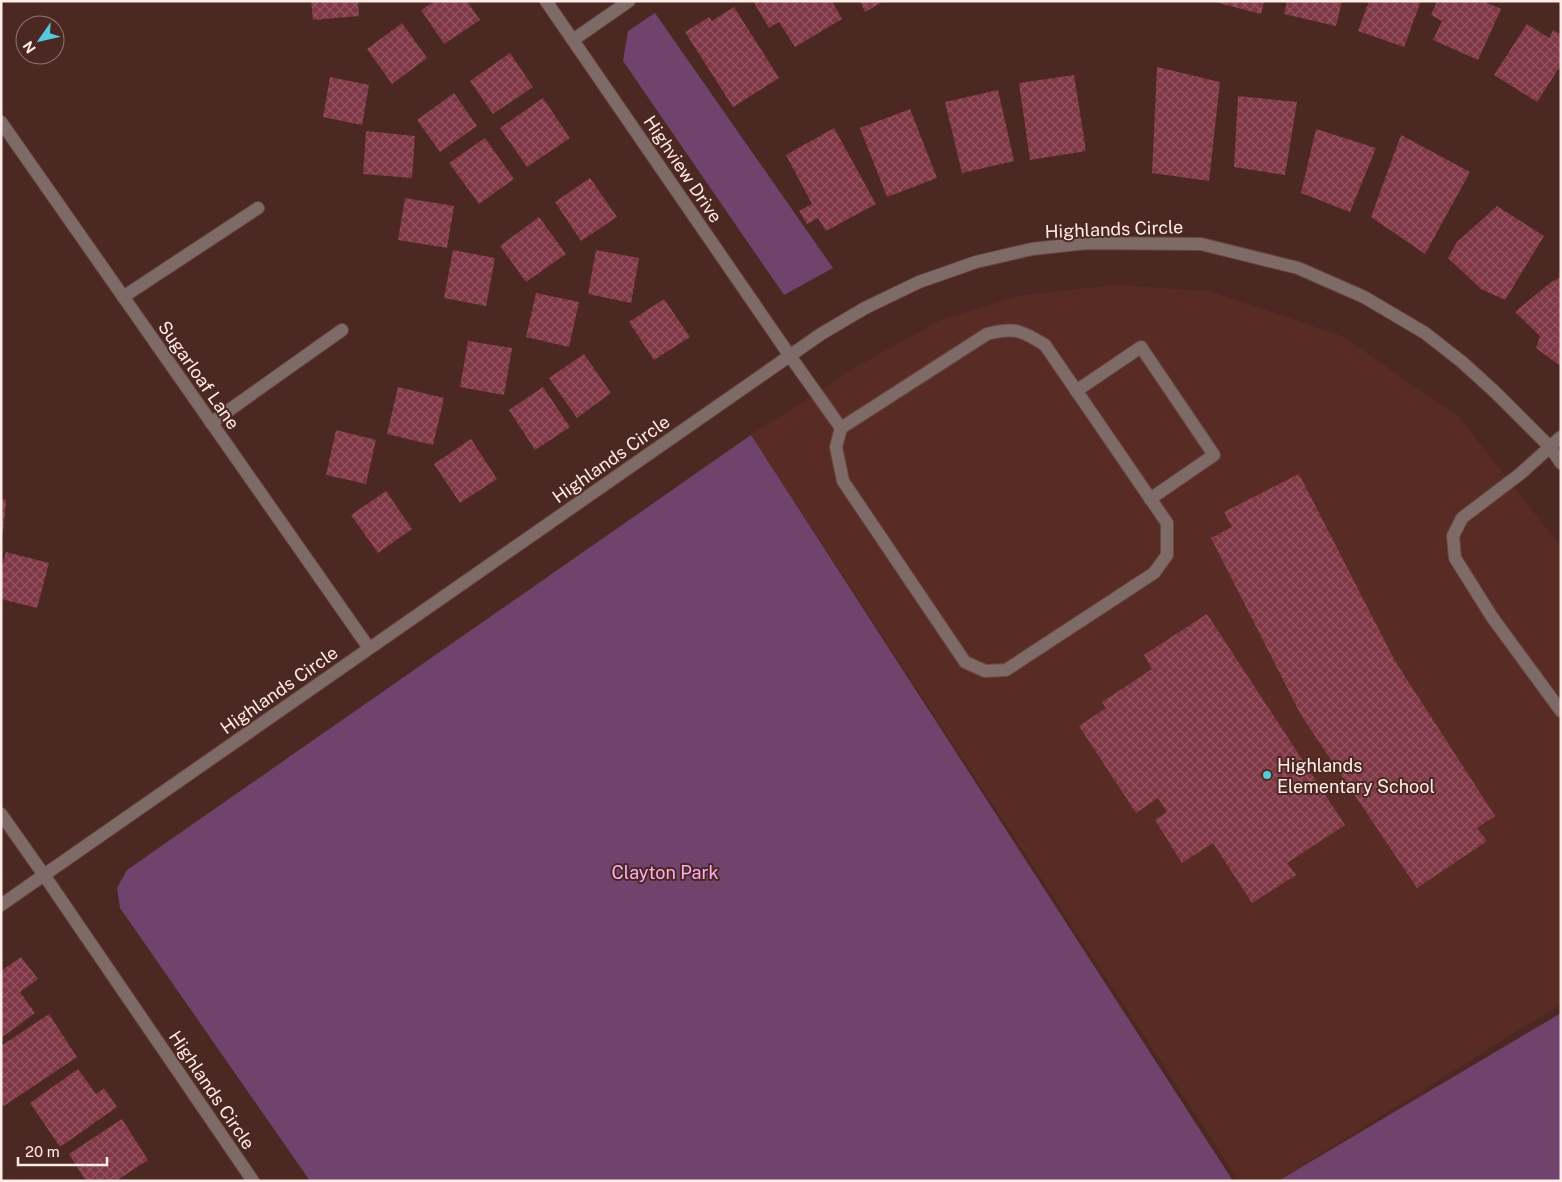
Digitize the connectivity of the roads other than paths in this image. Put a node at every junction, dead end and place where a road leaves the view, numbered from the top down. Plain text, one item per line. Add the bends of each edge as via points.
1 (546, 1) edge
2 (629, 1) edge
3 (573, 40) junction
4 (1, 122) edge
5 (258, 208) dead end
6 (124, 297) junction
7 (342, 330) dead end
8 (790, 356) junction
9 (1076, 391) junction
10 (211, 423) junction
11 (841, 428) junction
12 (1561, 437) edge
13 (1550, 447) junction
14 (1561, 463) edge
15 (1150, 499) junction
16 (368, 648) junction
17 (1561, 711) edge
18 (1, 814) edge
19 (44, 876) junction
20 (1, 906) edge
21 (253, 1181) edge

1 - 3 street, Highview Drive
2 - 3 street
3 - 8 street, Highview Drive
4 - 6 street, Sugarloaf Lane
5 - 6 street
6 - 10 street, Sugarloaf Lane
7 - 10 street
8 - 11 street, Highview Drive
8 - 13 street, Highlands Circle via 865,308 919,282 976,262 1032,249 1087,243 1201,244 1298,268 1364,297 1425,333 1462,362
8 - 16 street, Highlands Circle
9 - 11 street via 1045,345 1029,334 1009,328 987,334
9 - 15 street
9 - 15 street via 1141,347 1214,455
10 - 16 street, Sugarloaf Lane
11 - 15 street via 836,447 843,481 965,662 985,670 1006,670 1154,573 1167,555 1167,523
12 - 13 street
13 - 14 street, Highlands Circle
13 - 17 street via 1462,518 1452,536 1455,558 1492,617
16 - 19 street, Highlands Circle
18 - 19 street
19 - 20 street
19 - 21 street, Highlands Circle

